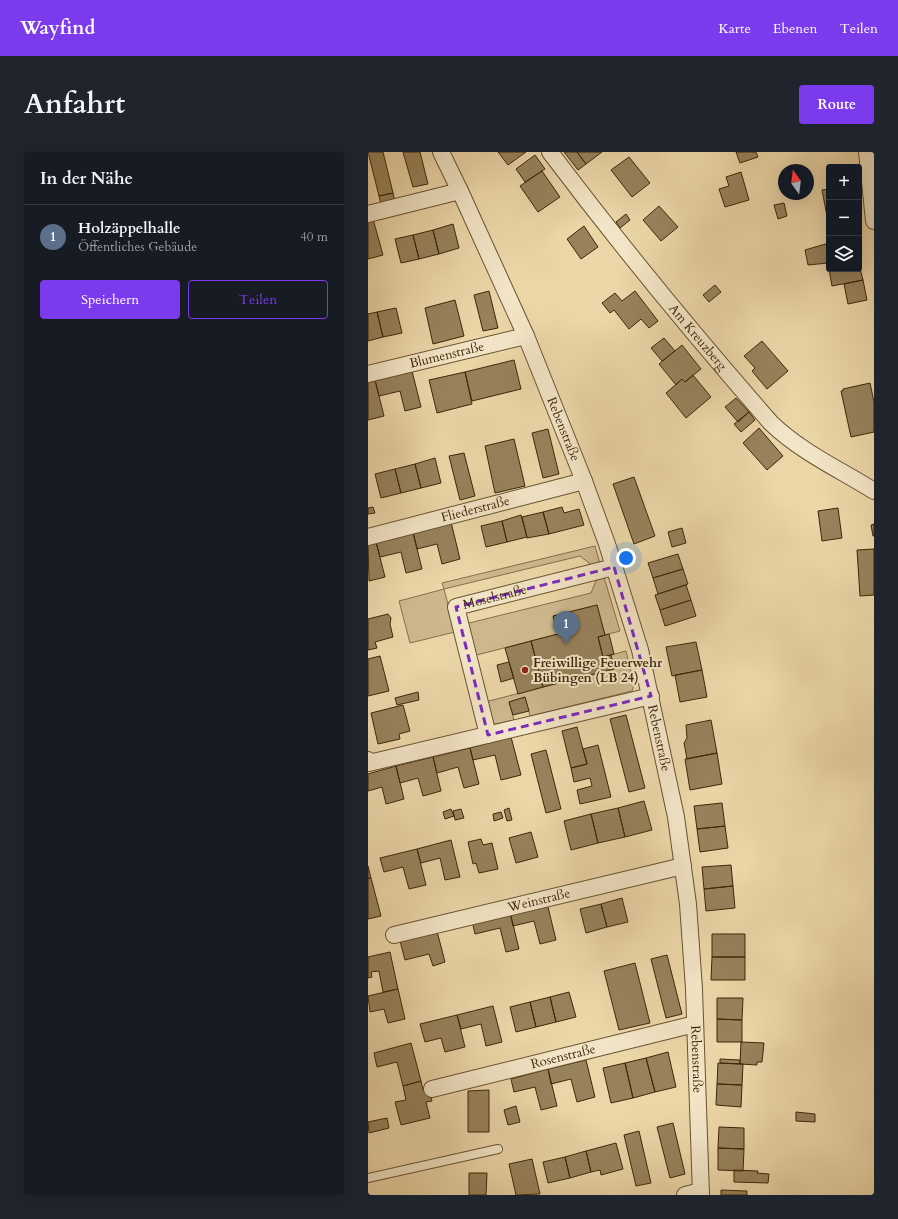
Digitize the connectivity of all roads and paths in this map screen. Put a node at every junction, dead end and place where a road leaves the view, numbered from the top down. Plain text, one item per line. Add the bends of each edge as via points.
1 (441, 152) edge
2 (550, 152) edge
3 (867, 152) edge
4 (460, 191) junction
5 (368, 214) edge
6 (874, 221) edge
7 (526, 336) junction
8 (368, 374) edge
9 (584, 481) junction
10 (874, 491) edge
11 (368, 538) edge
12 (614, 567) junction
13 (651, 696) junction
14 (488, 735) junction
15 (368, 760) edge
16 (683, 866) junction
17 (394, 935) dead end
18 (695, 1024) junction
19 (432, 1089) dead end
20 (498, 1149) dead end
21 (368, 1178) edge
22 (701, 1193) edge
23 (684, 1195) edge

1 - 4 street, Rebenstraße
2 - 10 street, Am Kreuzberg via 659,292 771,423 786,438
3 - 6 street
4 - 5 street
4 - 7 street, Rebenstraße
7 - 8 street, Blumenstraße
7 - 9 street, Rebenstraße
9 - 11 street, Fliederstraße
9 - 12 street, Rebenstraße
12 - 13 street, Rebenstraße via 631,618
12 - 14 street, Moselstraße via 456,607
13 - 14 street
13 - 16 street, Rebenstraße via 676,817
14 - 15 street via 369,763
16 - 17 street, Weinstraße
16 - 18 street, Rebenstraße
18 - 19 street, Rosenstraße
18 - 22 street, Rebenstraße
20 - 21 lane
22 - 23 street

